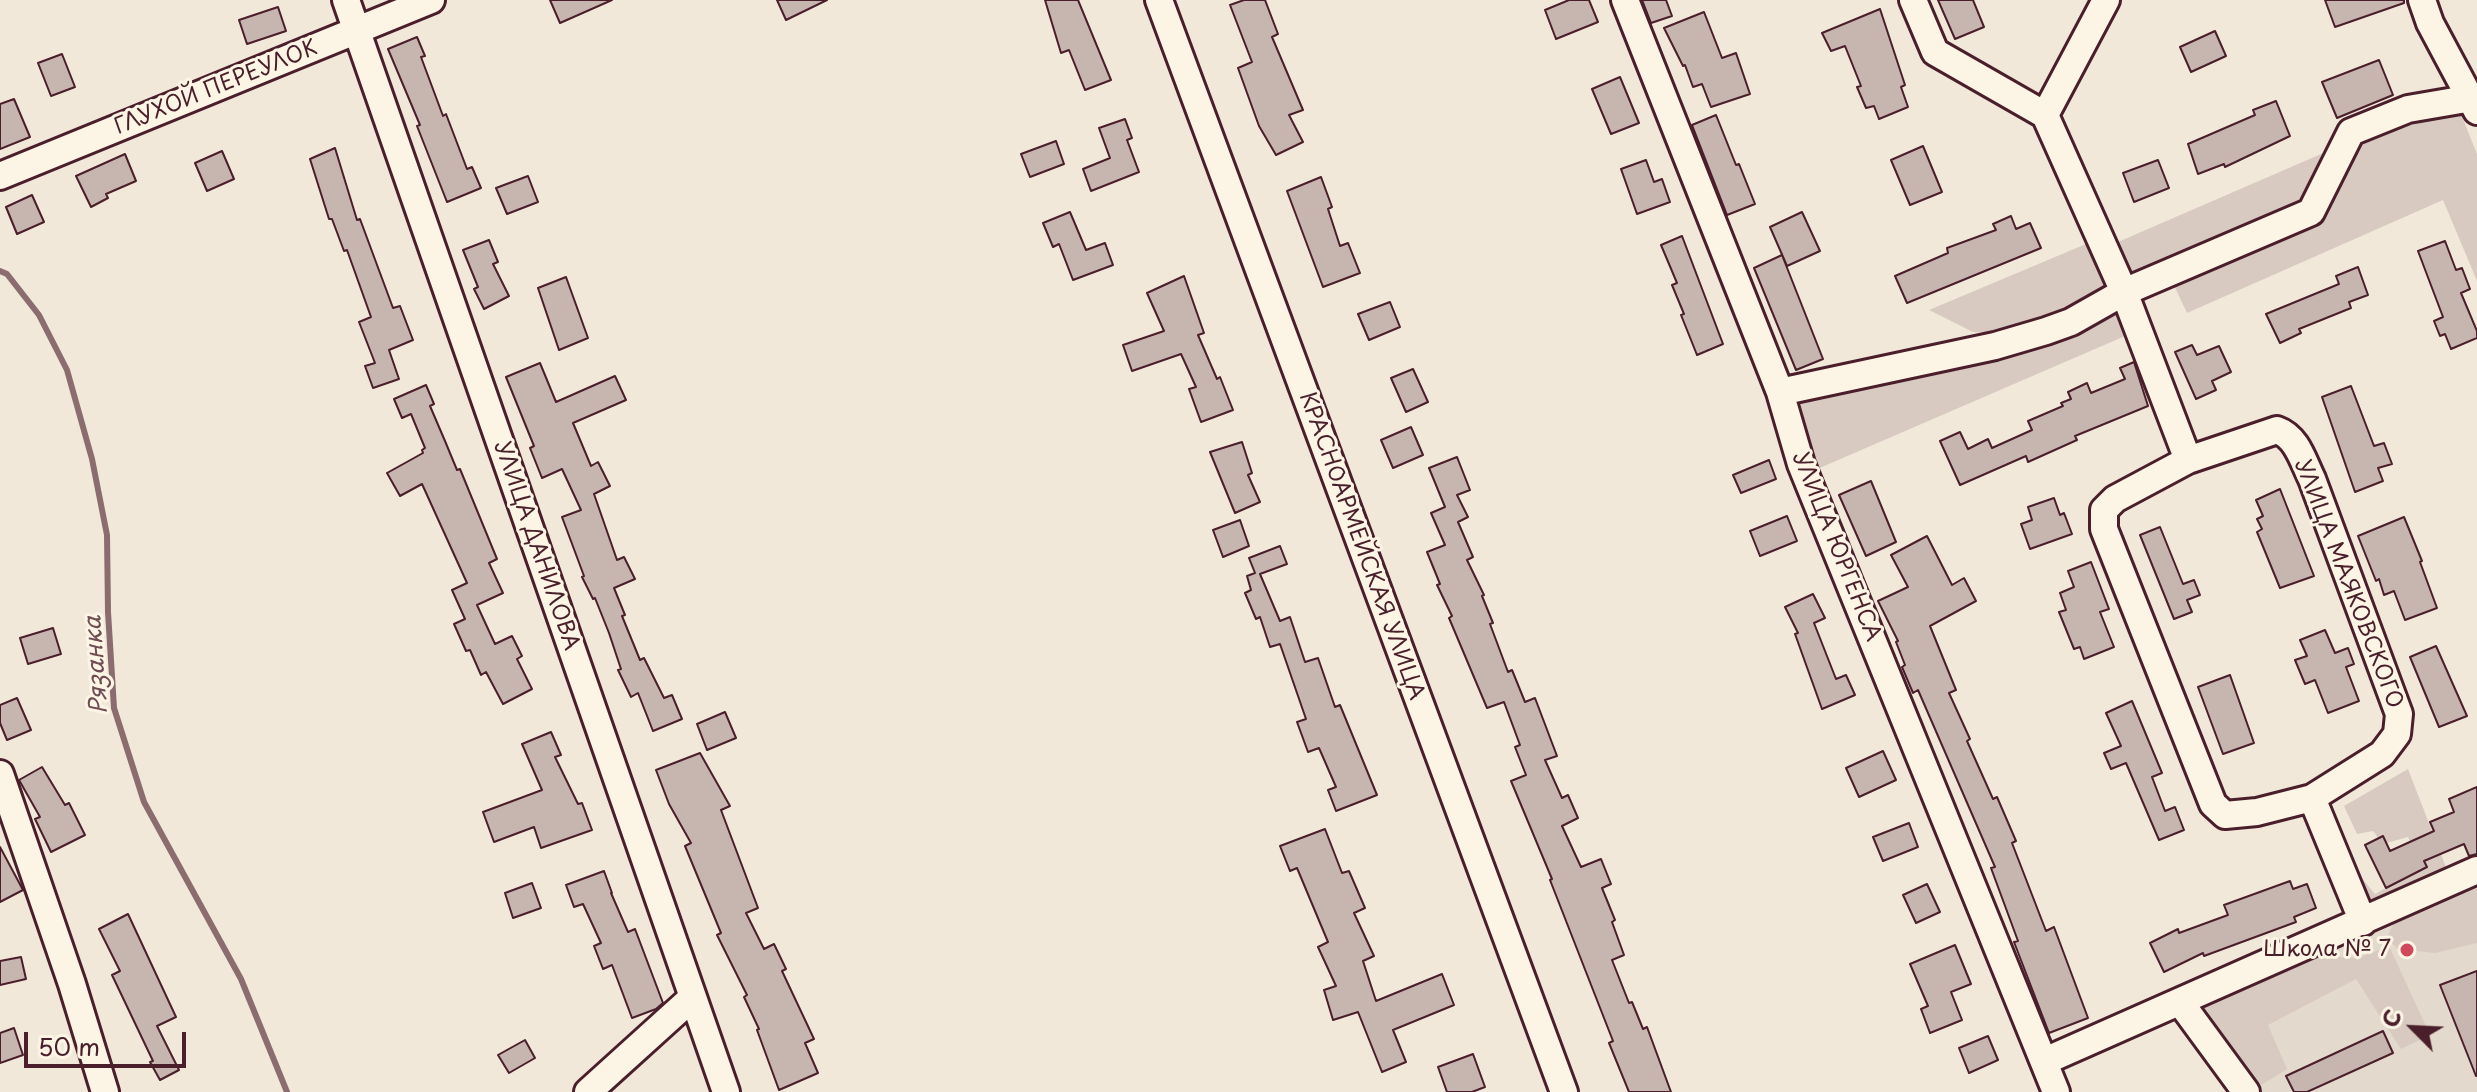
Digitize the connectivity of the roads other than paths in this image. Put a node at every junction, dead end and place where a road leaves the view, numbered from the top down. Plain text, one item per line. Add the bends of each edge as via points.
1 (346, 0) edge
2 (431, 0) edge
3 (1159, 0) edge
4 (1625, 0) edge
5 (1913, 0) edge
6 (2106, 0) edge
7 (2422, 0) edge
8 (358, 30) junction
9 (2475, 104) edge
10 (2045, 115) junction
11 (0, 176) edge
12 (2124, 292) junction
13 (1780, 392) junction
14 (2188, 460) junction
15 (0, 774) edge
16 (2312, 798) junction
17 (2477, 870) edge
18 (2363, 922) junction
19 (693, 997) junction
20 (2180, 1002) junction
21 (2045, 1061) junction
22 (105, 1092) edge
23 (588, 1092) edge
24 (726, 1092) edge
25 (1564, 1092) edge
26 (2056, 1092) edge
27 (2246, 1092) edge

1 - 8 street, УЛИЦА ДАНИЛОВА
2 - 8 street, ГЛУХОЙ ПЕРЕУЛОК
3 - 25 street, КРАСНОАРМЕЙСКАЯ УЛИЦА
4 - 13 street, УЛИЦА ЮРГЕНСА
5 - 10 street via 1935,52
6 - 10 street
7 - 9 street
8 - 11 street, ГЛУХОЙ ПЕРЕУЛОК
8 - 19 street, УЛИЦА ДАНИЛОВА
9 - 12 street via 2408,109 2351,132 2311,212
10 - 12 street
12 - 13 street via 2071,322 1995,346
12 - 14 street
13 - 21 street, УЛИЦА ЮРГЕНСА via 1801,464
14 - 16 street, УЛИЦА МАЯКОВСКОГО via 2115,499 2104,510 2104,529 2213,804 2225,815
14 - 16 street, УЛИЦА МАЯКОВСКОГО via 2277,430 2294,442 2399,714 2397,734 2382,754
15 - 22 street
16 - 18 street
17 - 18 street
18 - 20 street
19 - 23 street
19 - 24 street, УЛИЦА ДАНИЛОВА
20 - 21 street
20 - 27 street
21 - 26 street, УЛИЦА ЮРГЕНСА

